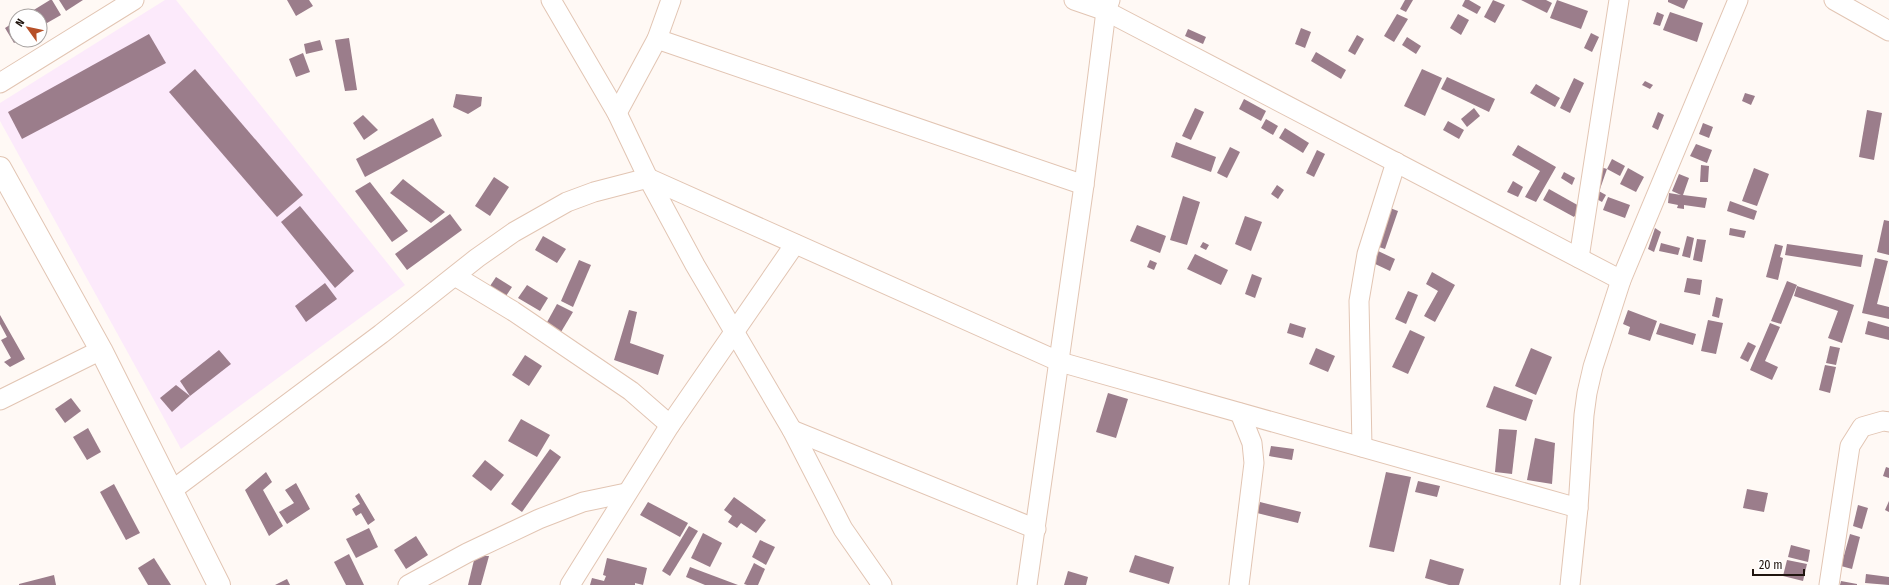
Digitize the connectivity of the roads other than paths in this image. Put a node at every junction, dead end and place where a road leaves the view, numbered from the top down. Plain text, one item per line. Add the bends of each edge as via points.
1 (134, 0) edge
2 (551, 0) edge
3 (671, 0) edge
4 (1074, 0) edge
5 (1620, 0) edge
6 (1738, 0) edge
7 (1834, 0) edge
8 (1108, 6) edge
9 (1889, 31) edge
10 (657, 39) junction
11 (0, 83) edge
12 (617, 113) junction
13 (1396, 162) junction
14 (0, 168) edge
15 (648, 178) junction
16 (1084, 185) junction
17 (795, 244) junction
18 (1579, 258) junction
19 (455, 276) junction
20 (1621, 280) junction
21 (734, 330) junction
22 (101, 350) junction
23 (1060, 362) junction
24 (0, 400) edge
25 (1240, 413) junction
26 (1889, 422) edge
27 (670, 425) junction
28 (792, 430) junction
29 (1362, 447) junction
30 (171, 491) junction
31 (626, 493) junction
32 (1578, 508) junction
33 (1036, 529) junction
34 (218, 585) edge
35 (408, 585) edge
36 (570, 585) edge
37 (882, 585) edge
38 (1027, 585) edge
39 (1239, 585) edge
40 (1570, 585) edge
41 (1829, 585) edge

1 - 11 street
2 - 12 street
3 - 10 street
4 - 8 street
5 - 18 street
6 - 20 street
7 - 9 street
8 - 13 street
8 - 16 street
10 - 12 street
10 - 16 street
12 - 15 street
13 - 18 street
13 - 29 street via 1367,254 1359,301
14 - 22 main road
15 - 17 street
15 - 19 street via 594,192 568,202 514,232
15 - 21 street
16 - 23 street
17 - 21 street
17 - 23 street
18 - 20 street
19 - 27 street via 513,311 630,392
19 - 30 street
20 - 32 street via 1587,393
21 - 27 street
21 - 28 street
22 - 24 street
22 - 30 main road
23 - 25 street
23 - 33 street
25 - 29 street
25 - 39 street via 1252,443 1254,463
26 - 41 street via 1883,421 1862,427 1850,446
27 - 31 street
28 - 33 street
28 - 37 street via 843,529
29 - 32 street
30 - 34 main road
31 - 35 street via 584,502 539,519 467,553
31 - 36 street
32 - 40 street
33 - 38 street

